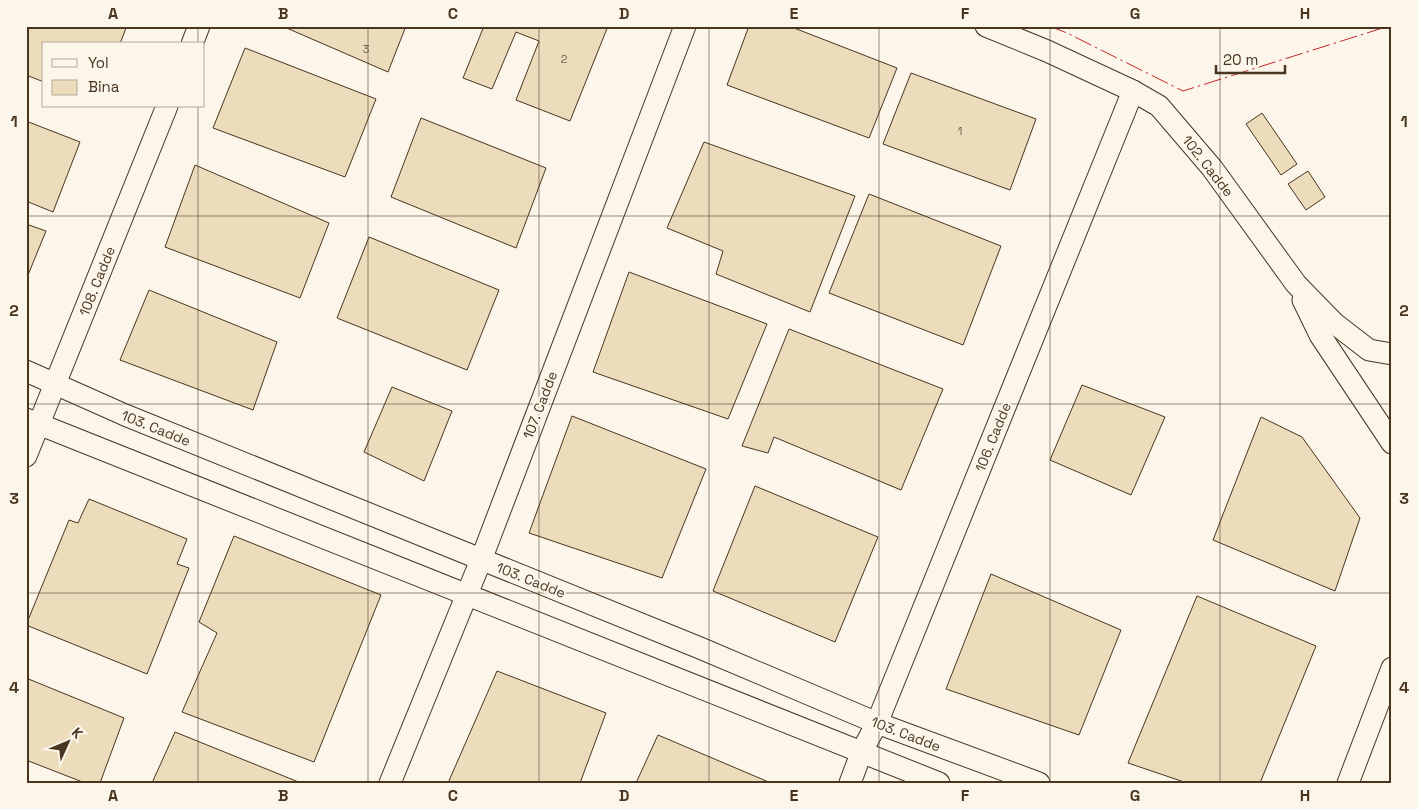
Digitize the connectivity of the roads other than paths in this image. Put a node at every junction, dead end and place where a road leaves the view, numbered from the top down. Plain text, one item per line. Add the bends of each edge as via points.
1 (199, 26) edge
2 (686, 26) edge
3 (986, 26) edge
4 (193, 42) edge
5 (1132, 91) junction
6 (166, 108) edge
7 (1296, 284) junction
8 (1392, 354) edge
9 (26, 371) edge
10 (56, 383) junction
11 (33, 422) edge
12 (1392, 443) edge
13 (26, 456) edge
14 (481, 560) junction
15 (467, 595) junction
16 (1392, 668) edge
17 (877, 723) junction
18 (862, 751) junction
19 (390, 783) edge
20 (850, 783) edge
21 (939, 783) edge
22 (1039, 783) edge
23 (1348, 783) edge

1 - 4 street
2 - 14 street, 107. Cadde
3 - 5 street, 102. Cadde
5 - 7 street, 102. Cadde via 1158,106 1212,168
5 - 17 street, 106. Cadde
6 - 10 street, 108. Cadde
7 - 8 street, 102. Cadde via 1334,323 1369,350
7 - 12 street via 1320,335
9 - 10 street, 103. Cadde
10 - 11 street, 108. Cadde
10 - 14 street, 103. Cadde via 124,415
11 - 13 street, 108. Cadde
11 - 15 street
14 - 15 street, 107. Cadde
14 - 17 street, 103. Cadde
15 - 18 street
15 - 19 street, 107. Cadde
16 - 23 street
17 - 18 street, 106. Cadde
17 - 22 street, 103. Cadde
18 - 20 street, 106. Cadde
18 - 21 street

